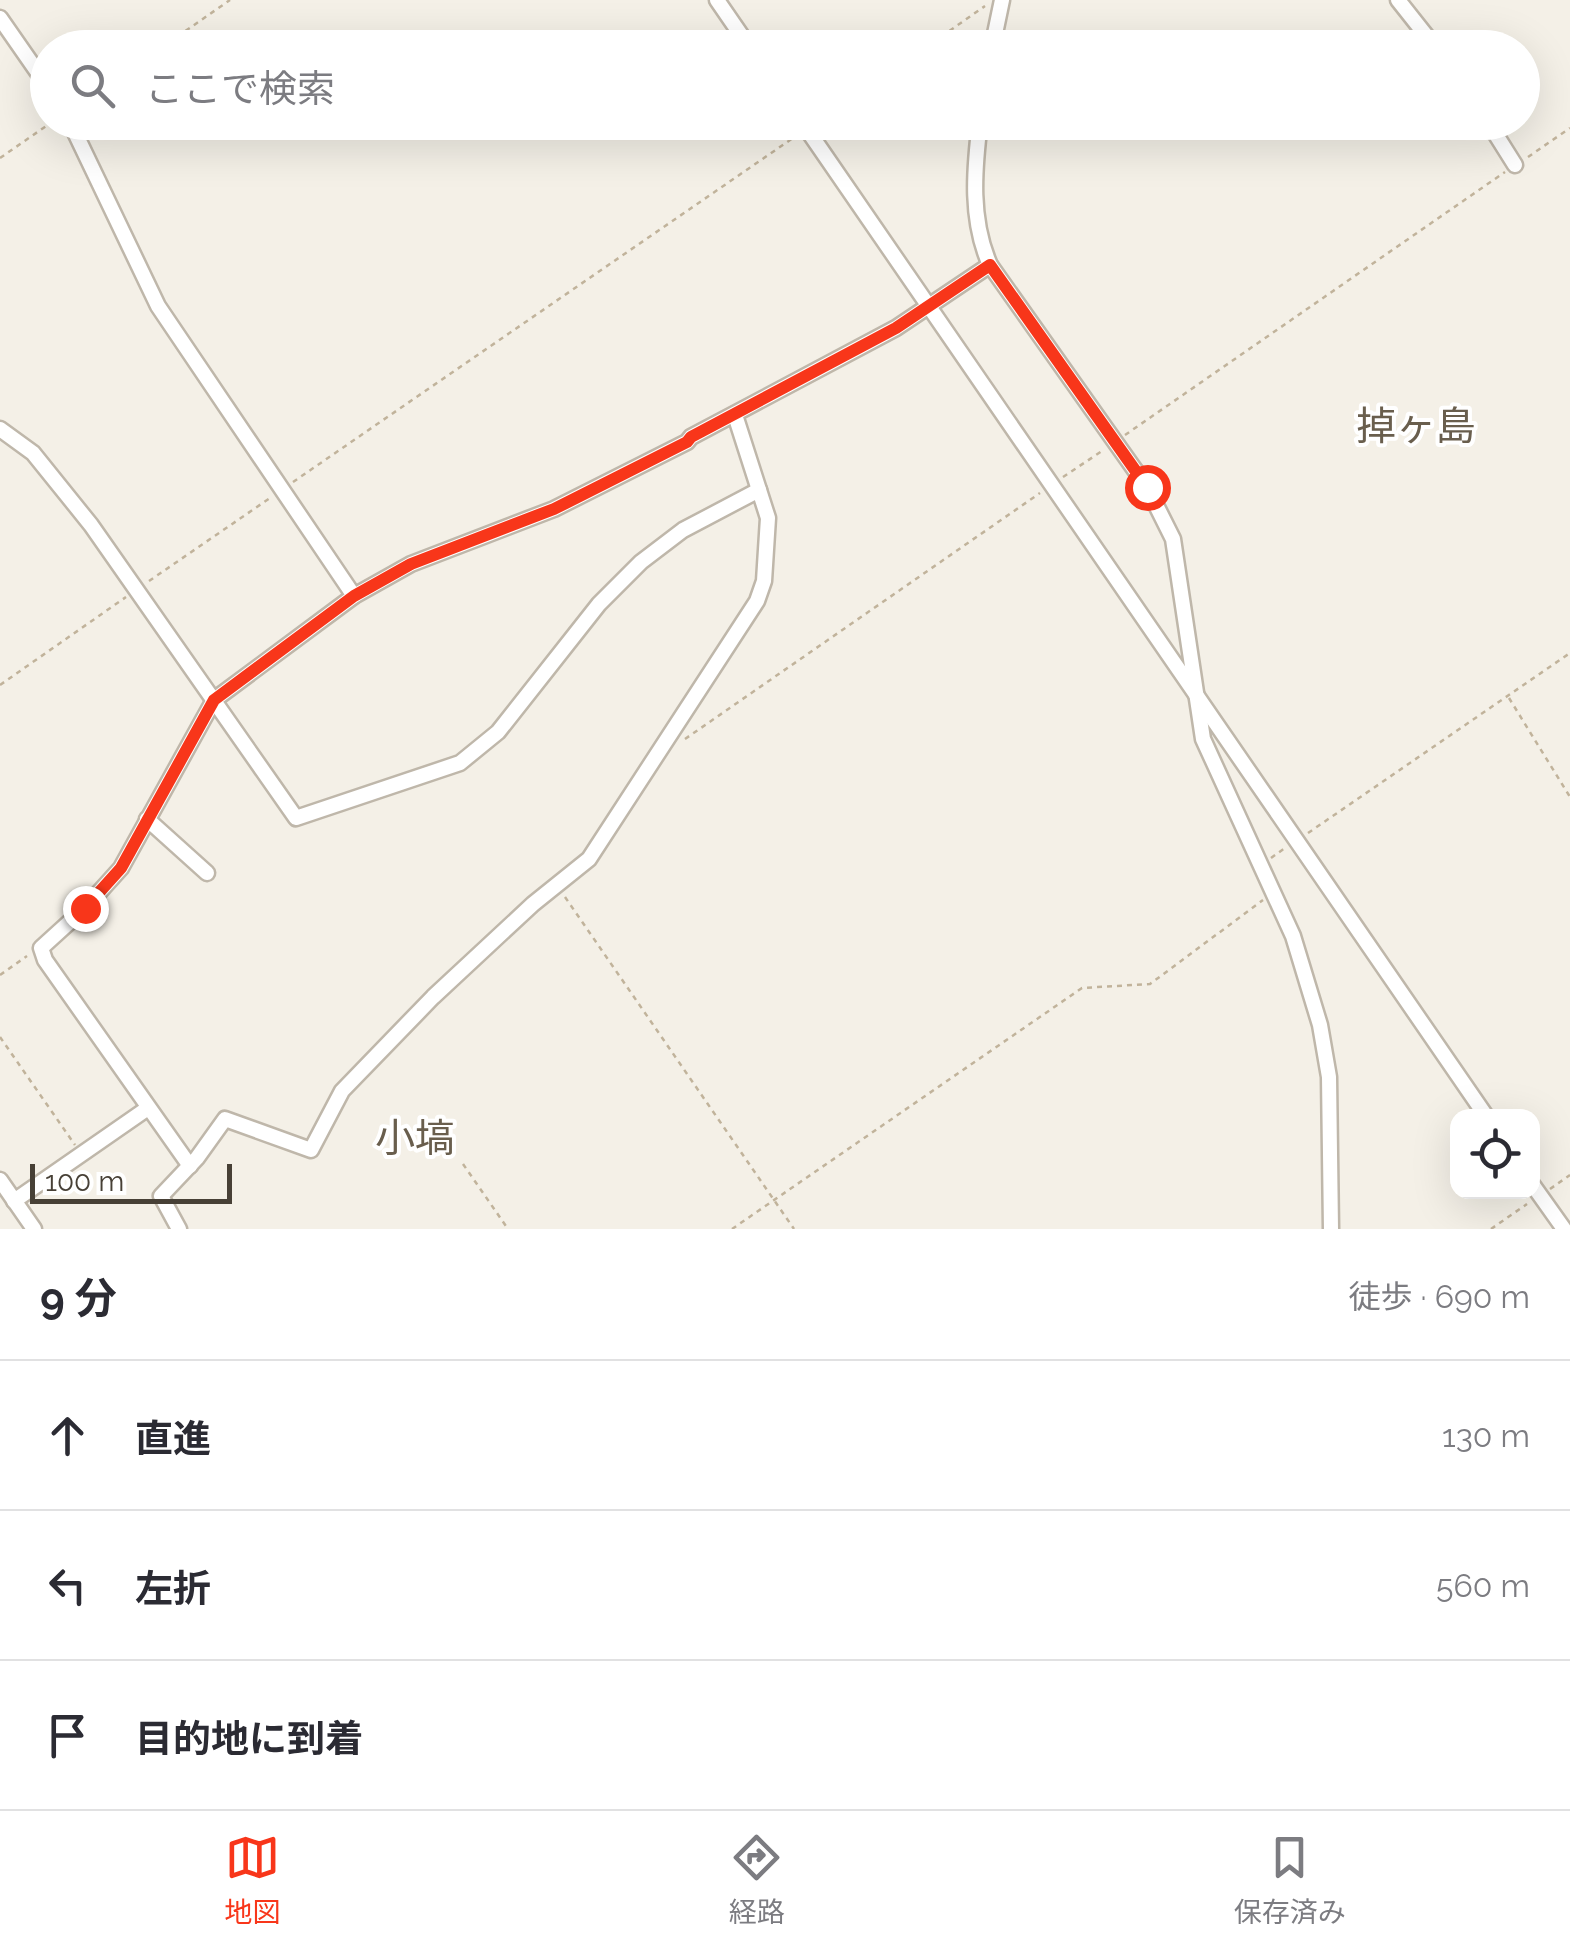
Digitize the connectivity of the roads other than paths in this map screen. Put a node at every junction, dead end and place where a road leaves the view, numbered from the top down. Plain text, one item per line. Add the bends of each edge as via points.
1 (717, 0) edge
2 (1002, 0) edge
3 (1398, 0) edge
4 (0, 18) edge
5 (738, 30) edge
6 (996, 30) edge
7 (1422, 30) edge
8 (30, 60) edge
9 (79, 140) edge
10 (813, 140) edge
11 (979, 140) edge
12 (1499, 140) edge
13 (1515, 166) dead end
14 (990, 265) junction
15 (928, 309) junction
16 (735, 415) junction
17 (0, 429) edge
18 (759, 490) junction
19 (354, 596) junction
20 (1196, 696) junction
21 (214, 700) junction
22 (147, 819) junction
23 (207, 873) dead end
24 (148, 1108) junction
25 (1481, 1109) edge
26 (190, 1166) junction
27 (0, 1180) edge
28 (1540, 1195) edge
29 (14, 1201) junction
30 (34, 1229) edge
31 (179, 1229) edge
32 (1331, 1229) edge
33 (1564, 1229) edge

1 - 5 street
2 - 6 street
3 - 7 street
4 - 8 street
9 - 19 street via 158,306
10 - 15 street
11 - 14 street via 975,210
12 - 13 street
14 - 15 street
14 - 20 street via 1162,513 1178,560
15 - 16 street
15 - 20 street
16 - 18 street
16 - 19 street via 554,509 411,564
17 - 21 street via 54,476
18 - 21 street via 683,530 641,562 598,604 498,732 460,763 296,818
18 - 26 street via 768,518 757,601 589,859 433,997 342,1090 310,1150 226,1118
19 - 21 street
20 - 25 street
20 - 32 street via 1210,759 1312,988 1329,1077
21 - 22 street
22 - 23 street
22 - 24 street via 112,879 41,948
24 - 26 street
24 - 29 street
26 - 31 street via 161,1196
27 - 29 street
28 - 33 street
29 - 30 street

